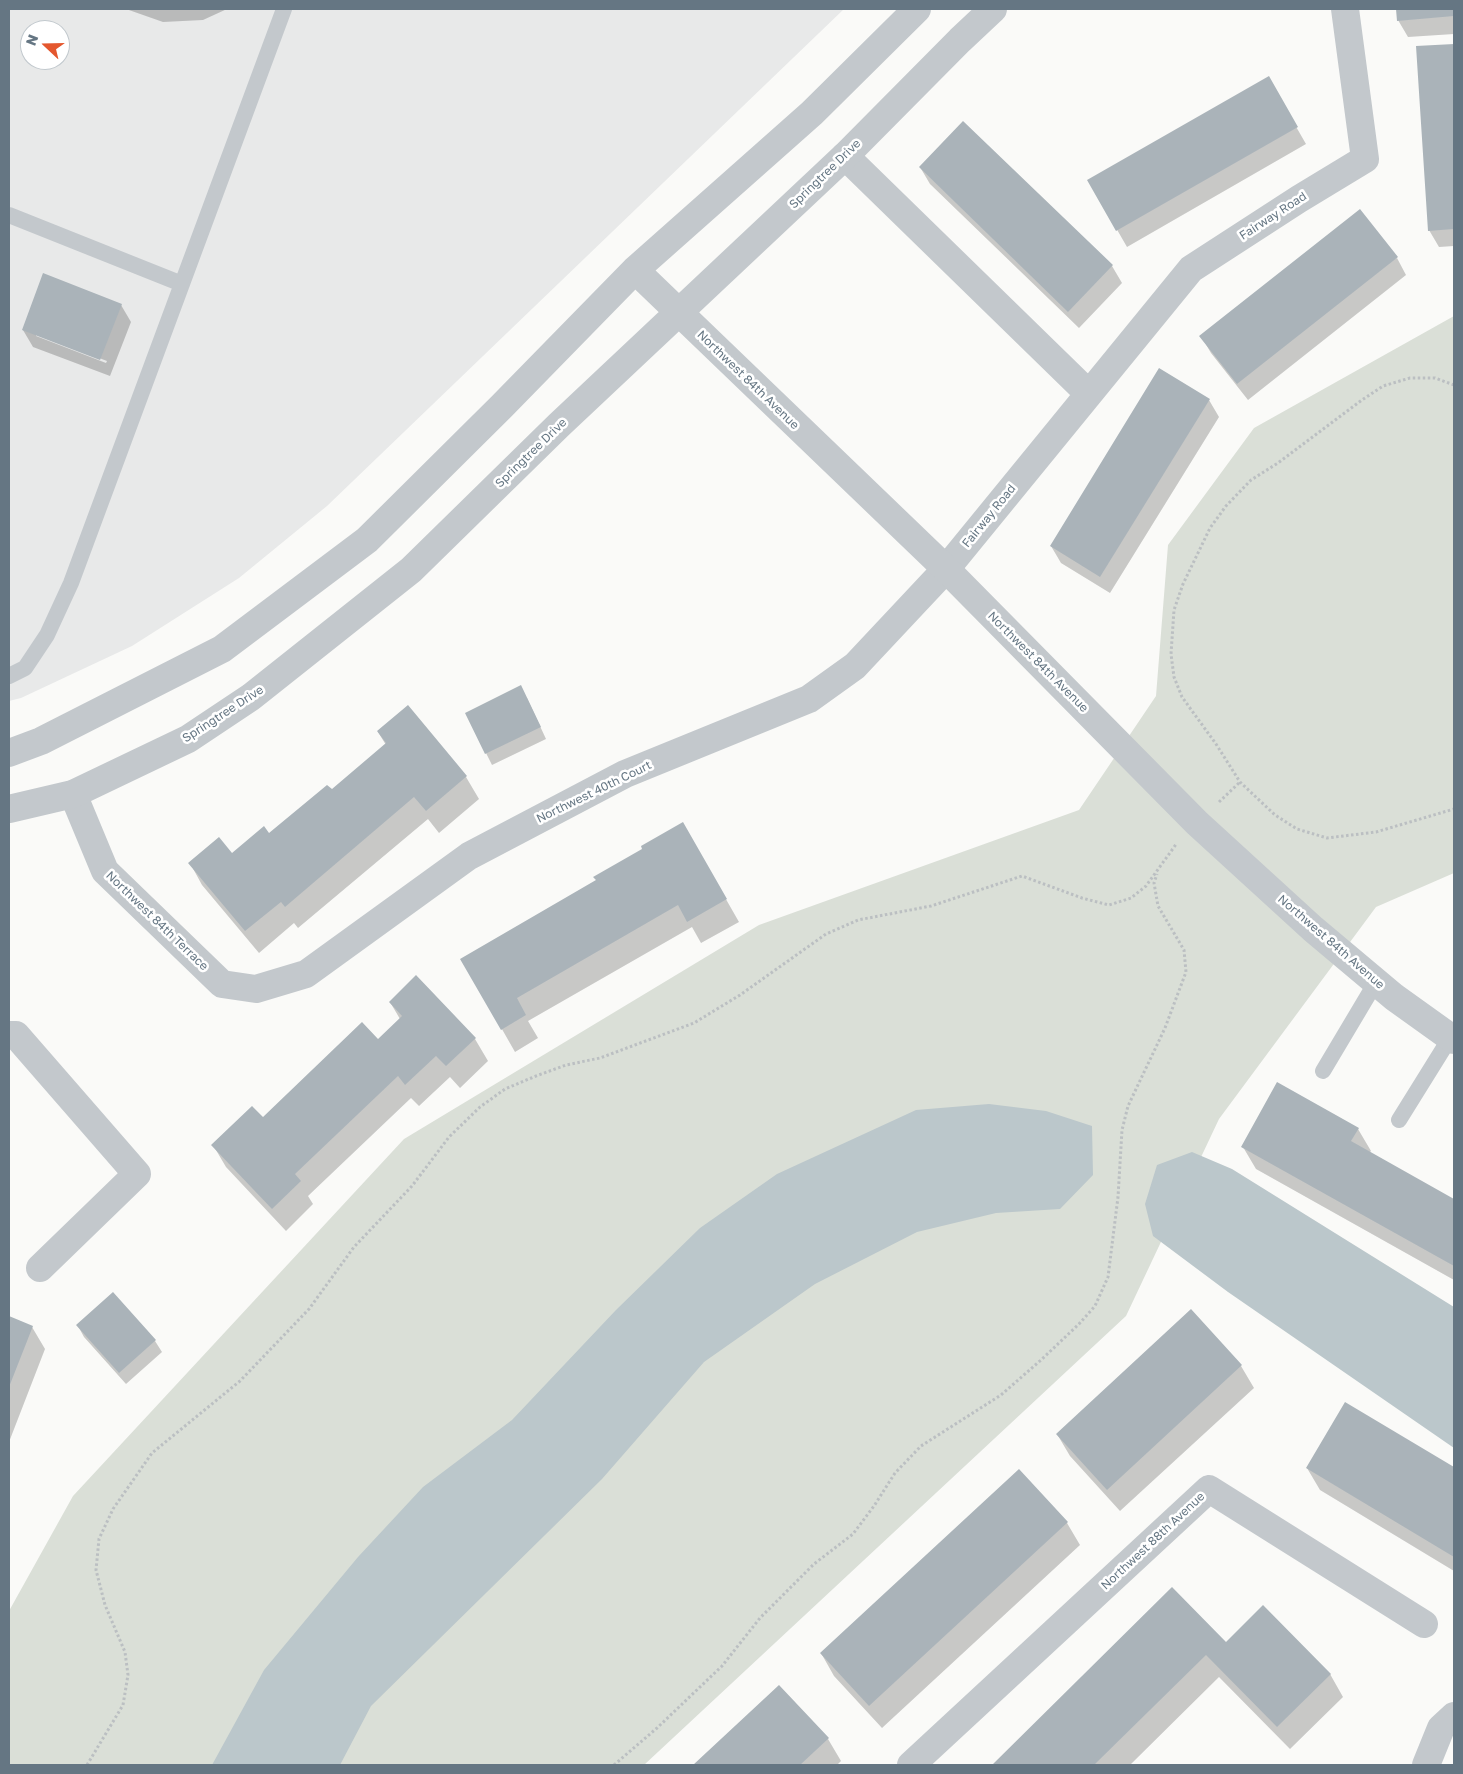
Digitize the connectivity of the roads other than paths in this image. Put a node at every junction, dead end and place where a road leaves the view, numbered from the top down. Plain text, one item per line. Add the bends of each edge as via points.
1 (284, 9) edge
2 (918, 9) edge
3 (993, 9) edge
4 (1345, 9) edge
5 (845, 156) junction
6 (9, 215) edge
7 (635, 270) junction
8 (182, 284) junction
9 (679, 313) junction
10 (1088, 394) junction
11 (946, 569) junction
12 (9, 676) edge
13 (9, 753) edge
14 (73, 794) junction
15 (9, 809) edge
16 (1376, 982) junction
17 (256, 989) joint
18 (9, 1035) edge
19 (1452, 1039) edge
20 (1323, 1071) dead end
21 (1399, 1120) dead end
22 (40, 1268) dead end
23 (1424, 1624) dead end
24 (1454, 1716) edge
25 (911, 1765) edge
26 (1426, 1765) edge

1 - 8 lane
2 - 7 street via 812,113
3 - 5 street, Springtree Drive
4 - 10 street, Fairway Road via 1365,159 1191,269
5 - 9 street, Springtree Drive
5 - 10 street
6 - 8 lane
7 - 9 street, Northwest 84th Avenue
7 - 13 street via 367,540 222,649 41,741
8 - 12 lane via 71,582 47,635 25,668
9 - 11 street, Northwest 84th Avenue
9 - 14 street, Springtree Drive via 411,570 318,646 188,739
10 - 11 street, Fairway Road
11 - 16 street, Northwest 84th Avenue via 1197,823
11 - 17 street, Northwest 40th Court via 855,666 809,699 625,774 469,856 306,974
14 - 15 street, Springtree Drive
14 - 17 street, Northwest 84th Terrace via 106,872 222,984
16 - 19 street, Northwest 84th Avenue
16 - 20 lane
18 - 22 street via 16,1035 137,1174
19 - 21 lane
23 - 25 street, Northwest 88th Avenue via 1209,1489
24 - 26 street via 1441,1728

